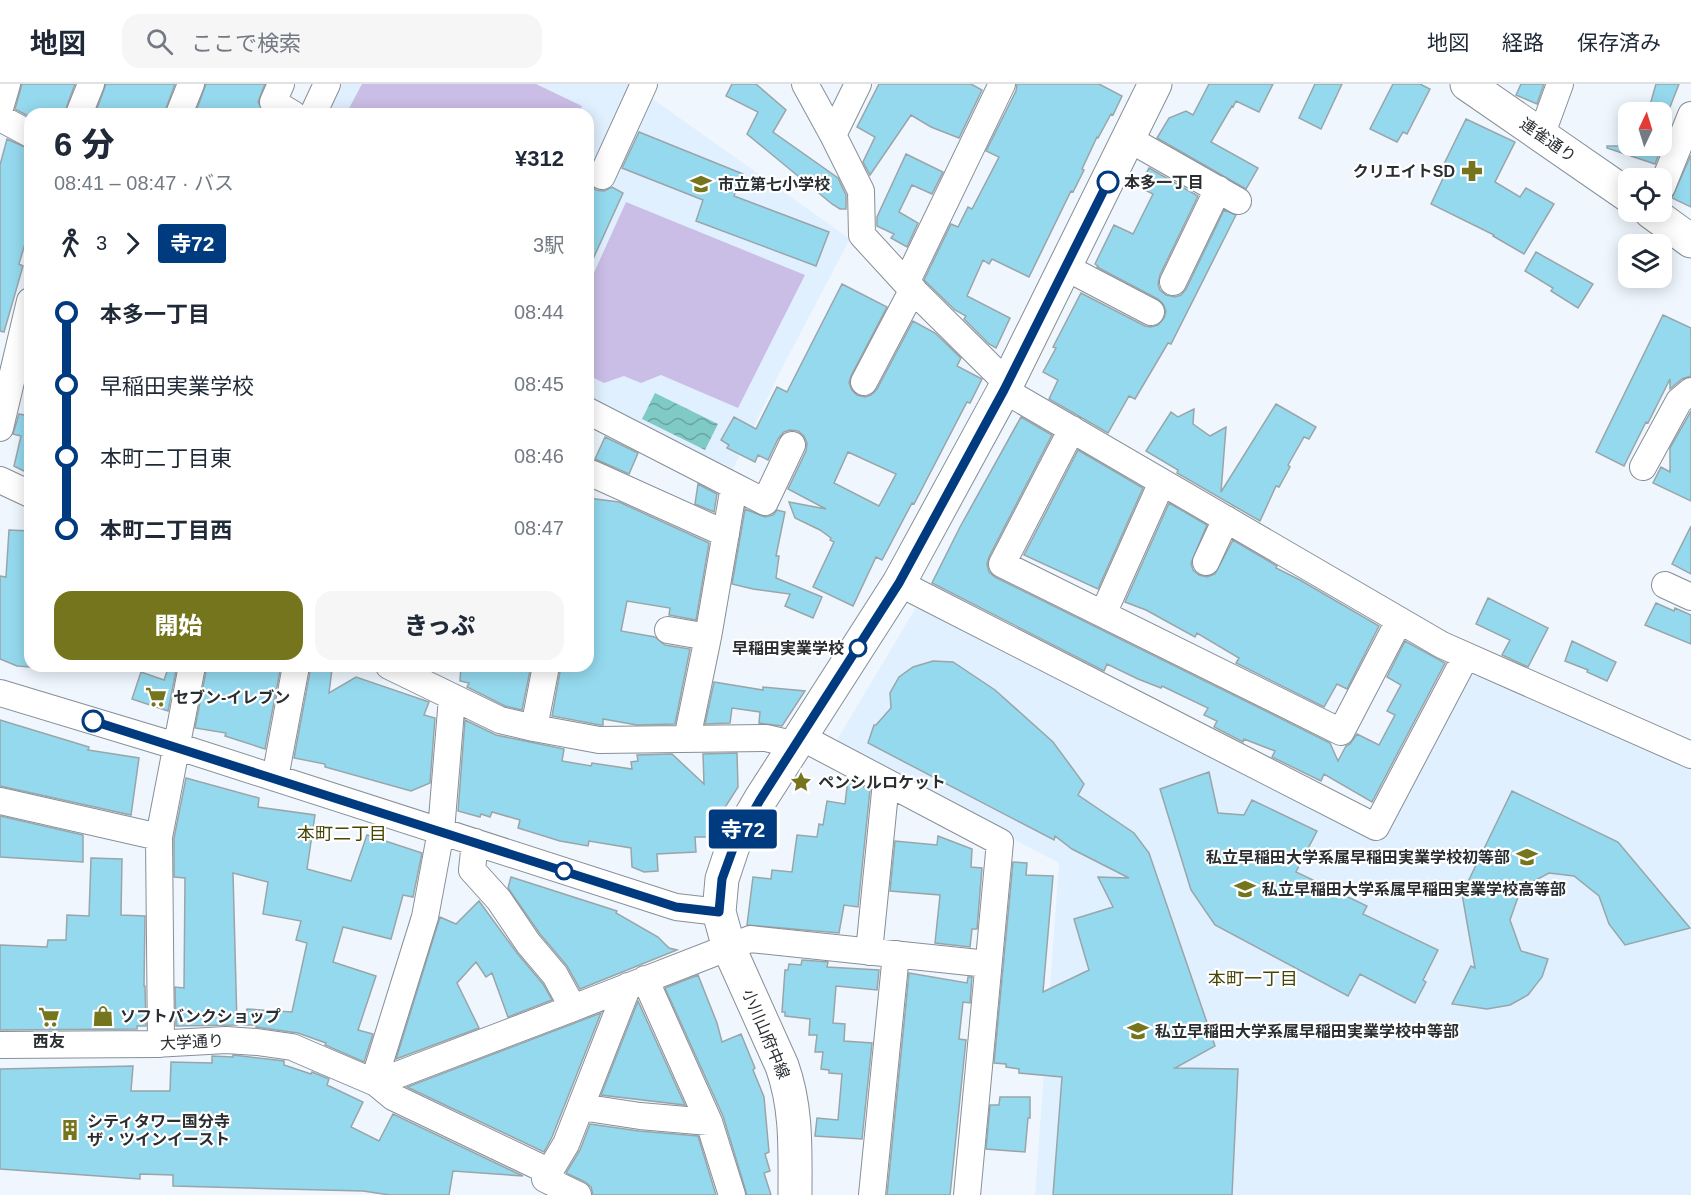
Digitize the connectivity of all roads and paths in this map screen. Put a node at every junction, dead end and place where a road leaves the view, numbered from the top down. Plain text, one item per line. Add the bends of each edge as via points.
1 (7, 84) edge
2 (91, 84) edge
3 (191, 84) edge
4 (281, 84) edge
5 (327, 84) edge
6 (644, 84) edge
7 (805, 84) edge
8 (858, 84) edge
9 (1002, 84) edge
10 (1155, 84) edge
11 (1467, 84) edge
12 (1560, 84) edge
13 (0, 108) edge
14 (81, 108) edge
15 (181, 108) edge
16 (283, 108) edge
17 (316, 108) edge
18 (1691, 116) edge
19 (0, 118) edge
20 (24, 131) edge
21 (834, 135) junction
22 (1542, 136) junction
23 (1129, 139) junction
24 (1670, 168) edge
25 (602, 176) dead end
26 (1618, 188) edge
27 (1665, 222) edge
28 (1691, 241) edge
29 (1065, 267) junction
30 (1173, 282) dead end
31 (909, 286) junction
32 (1151, 312) dead end
33 (24, 341) edge
34 (864, 382) dead end
35 (1005, 387) junction
36 (1691, 391) edge
37 (594, 414) edge
38 (0, 428) edge
39 (1072, 429) junction
40 (792, 445) dead end
41 (1643, 467) dead end
42 (594, 475) edge
43 (0, 480) edge
44 (1162, 482) junction
45 (734, 486) junction
46 (24, 491) edge
47 (1226, 519) junction
48 (726, 534) junction
49 (1206, 562) dead end
50 (899, 583) junction
51 (1665, 585) dead end
52 (1691, 597) edge
53 (1103, 614) junction
54 (1399, 621) junction
55 (668, 630) dead end
56 (708, 637) junction
57 (1466, 656) junction
58 (191, 672) edge
59 (295, 672) edge
60 (401, 672) edge
61 (545, 672) edge
62 (0, 693) edge
63 (452, 698) junction
64 (534, 728) junction
65 (687, 739) junction
66 (798, 741) junction
67 (176, 746) junction
68 (1691, 755) edge
69 (275, 778) junction
70 (886, 782) junction
71 (0, 801) edge
72 (441, 831) junction
73 (159, 837) junction
74 (475, 842) junction
75 (719, 912) junction
76 (729, 948) junction
77 (869, 952) junction
78 (896, 954) junction
79 (987, 964) junction
80 (637, 982) junction
81 (573, 1008) junction
82 (161, 1044) junction
83 (0, 1045) edge
84 (376, 1083) junction
85 (581, 1107) junction
86 (709, 1122) junction
87 (550, 1172) junction
88 (578, 1195) edge
89 (732, 1195) edge
90 (795, 1195) edge
91 (872, 1195) edge
92 (967, 1195) edge

1 - 13 street
2 - 14 street
3 - 15 street
4 - 16 street via 273,102
5 - 17 street
6 - 25 street
7 - 21 street
8 - 21 street
9 - 31 street
10 - 23 main road
11 - 22 main road, 連雀通り
12 - 22 street
18 - 24 street
19 - 20 street
21 - 31 street via 861,191 862,235
22 - 26 main road, 連雀通り
23 - 29 main road
23 - 30 street via 1228,195
27 - 28 main road
29 - 32 street
29 - 35 main road
31 - 34 street
31 - 35 street
33 - 38 street
35 - 39 street
35 - 50 main road
36 - 41 street via 1679,401
37 - 45 street
39 - 44 street
39 - 53 street via 1002,564
40 - 45 street via 765,502
42 - 48 street
43 - 46 street
44 - 47 street
44 - 53 street
45 - 48 street
47 - 49 street
47 - 54 street
48 - 56 street
50 - 57 street via 1376,827
50 - 66 main road
51 - 52 street
53 - 54 street via 1341,732
54 - 57 street
55 - 56 street
56 - 65 street
57 - 68 street
58 - 67 street
59 - 69 street
60 - 63 street
61 - 64 street
62 - 67 street
63 - 64 street via 500,720
63 - 72 street
64 - 65 street via 599,740
65 - 66 street
66 - 70 street
66 - 75 main road via 734,846 722,879
67 - 69 street
67 - 73 street
69 - 72 street
70 - 77 street
70 - 79 street via 1000,842
71 - 73 street
72 - 74 street
72 - 84 street via 425,917
73 - 82 street
74 - 75 street via 676,907
74 - 81 street via 472,870 555,975
75 - 76 main road, 小川山府中線
76 - 77 street via 750,939
76 - 80 street
76 - 90 main road, 小川山府中線 via 789,1086 795,1127
77 - 78 street
78 - 79 street
78 - 91 street
79 - 92 street
80 - 81 street
80 - 85 street
80 - 86 street
81 - 84 street
82 - 83 street, 大学通り
82 - 84 street, 大学通り via 226,1040 292,1047
84 - 87 street, 大学通り via 393,1097
85 - 86 street
85 - 87 street
86 - 89 street
87 - 88 street via 545,1179

